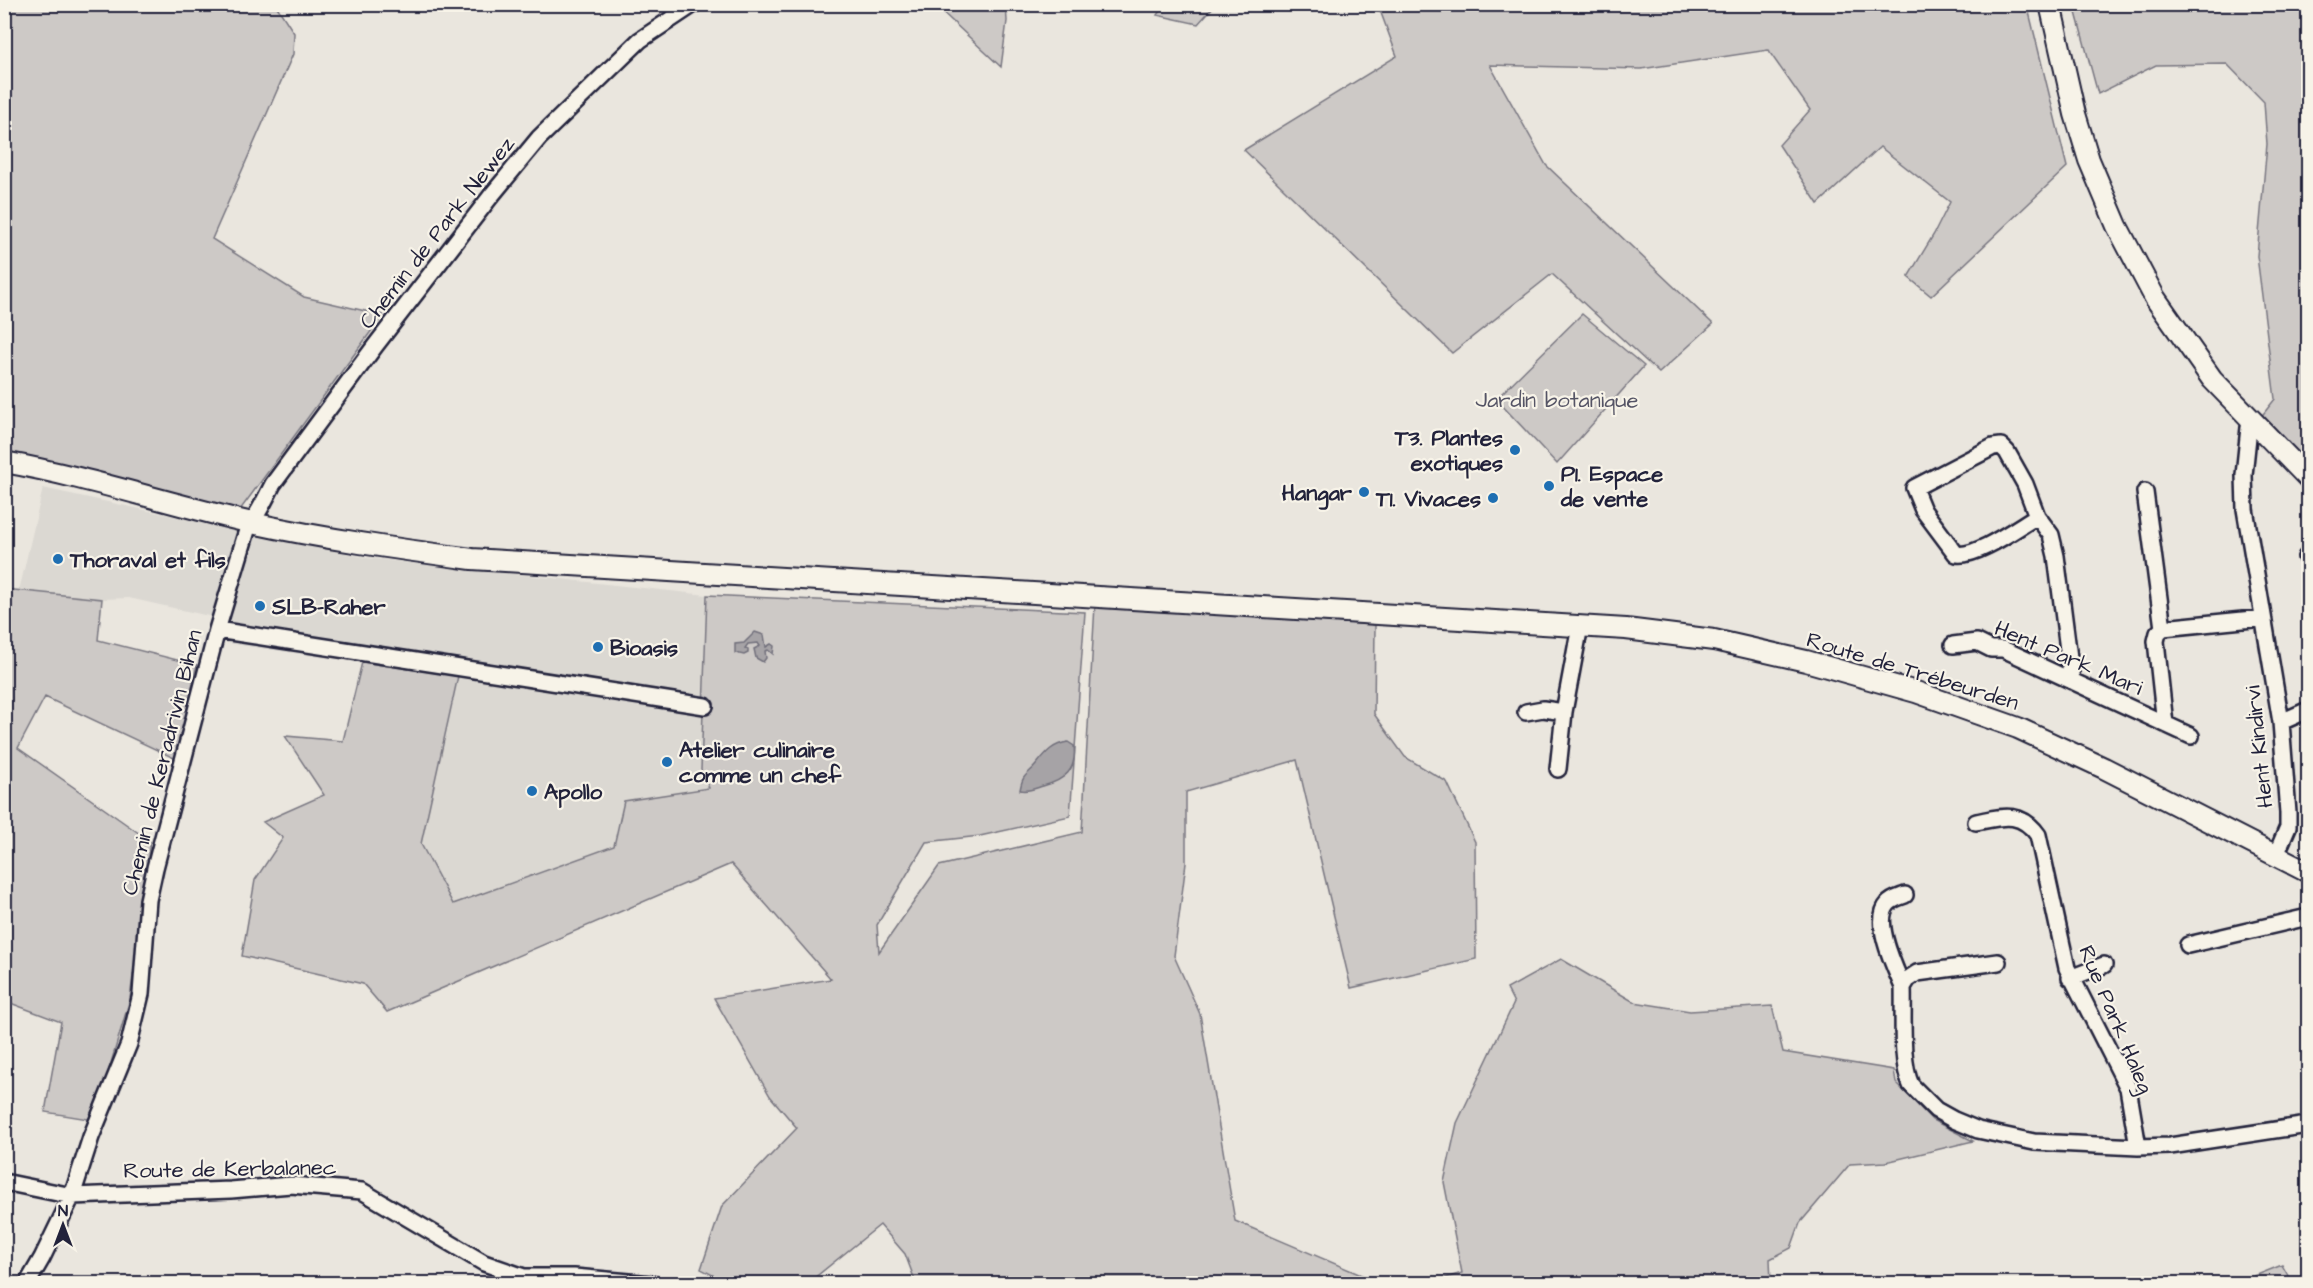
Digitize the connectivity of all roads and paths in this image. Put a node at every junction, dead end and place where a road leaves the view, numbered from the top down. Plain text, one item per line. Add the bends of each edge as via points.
1 (694, 4) edge
2 (2050, 4) edge
3 (2250, 418) junction
4 (4, 462) edge
5 (2308, 478) edge
6 (2145, 492) dead end
7 (2037, 516) junction
8 (252, 523) junction
9 (2263, 618) junction
10 (1580, 626) junction
11 (2163, 628) junction
12 (217, 630) junction
13 (1953, 645) dead end
14 (2072, 681) junction
15 (705, 706) dead end
16 (2308, 710) edge
17 (1526, 712) dead end
18 (1564, 712) junction
19 (2281, 722) junction
20 (2165, 724) junction
21 (2191, 736) dead end
22 (1558, 769) dead end
23 (1976, 822) dead end
24 (2276, 855) junction
25 (2308, 872) edge
26 (1905, 895) dead end
27 (2308, 917) edge
28 (2188, 945) dead end
29 (1998, 962) dead end
30 (2104, 965) dead end
31 (2070, 978) junction
32 (1903, 987) junction
33 (2308, 1125) edge
34 (2138, 1147) junction
35 (4, 1182) edge
36 (72, 1196) junction
37 (27, 1284) edge
38 (652, 1284) edge

1 - 8 street, Chemin de Park Newez via 640,40 539,138 375,346 273,484
2 - 3 main road via 2085,148 2116,226 2156,298 2212,379
3 - 5 main road
3 - 9 street, Hent Kindirvi via 2244,475 2246,510
4 - 8 main road, Route de Trébeurden
6 - 11 street, Hent Park Mari
7 - 7 street via 2025,484 2001,446 1914,488 1923,510 1956,554 1975,550
7 - 14 street via 2051,535 2056,556
8 - 10 main road, Route de Trébeurden via 472,559
8 - 12 street, Chemin de Keradrivin Bihan
9 - 11 street
9 - 19 street, Hent Kindirvi
10 - 18 street
10 - 24 main road, Route de Trébeurden via 1714,640 1916,692 2018,728
11 - 20 street, Hent Park Mari via 2156,641
12 - 15 street
12 - 36 street, Chemin de Keradrivin Bihan via 148,900 141,994 135,1021
13 - 14 street, Hent Park Mari via 1977,642 1991,649 2003,649
14 - 20 street, Hent Park Mari
16 - 19 street
17 - 18 street
18 - 22 street
19 - 24 street, Hent Kindirvi via 2288,827
20 - 21 street, Hent Park Mari
23 - 31 street, Rue Park Haleg via 2012,817 2026,823 2038,835
24 - 25 main road, Route de Trébeurden
26 - 32 street via 1889,902 1883,921
27 - 28 street
29 - 32 street via 1917,973
30 - 31 street
31 - 34 street, Rue Park Haleg via 2128,1088
32 - 34 street via 1906,1075 1936,1110 1978,1130 2014,1139
33 - 34 street via 2170,1146
35 - 36 street, Route de Kerbalanec
36 - 37 street, Chemin de Keradrivin Bihan
36 - 38 street, Route de Kerbalanec via 291,1185 362,1191 484,1263 524,1277

